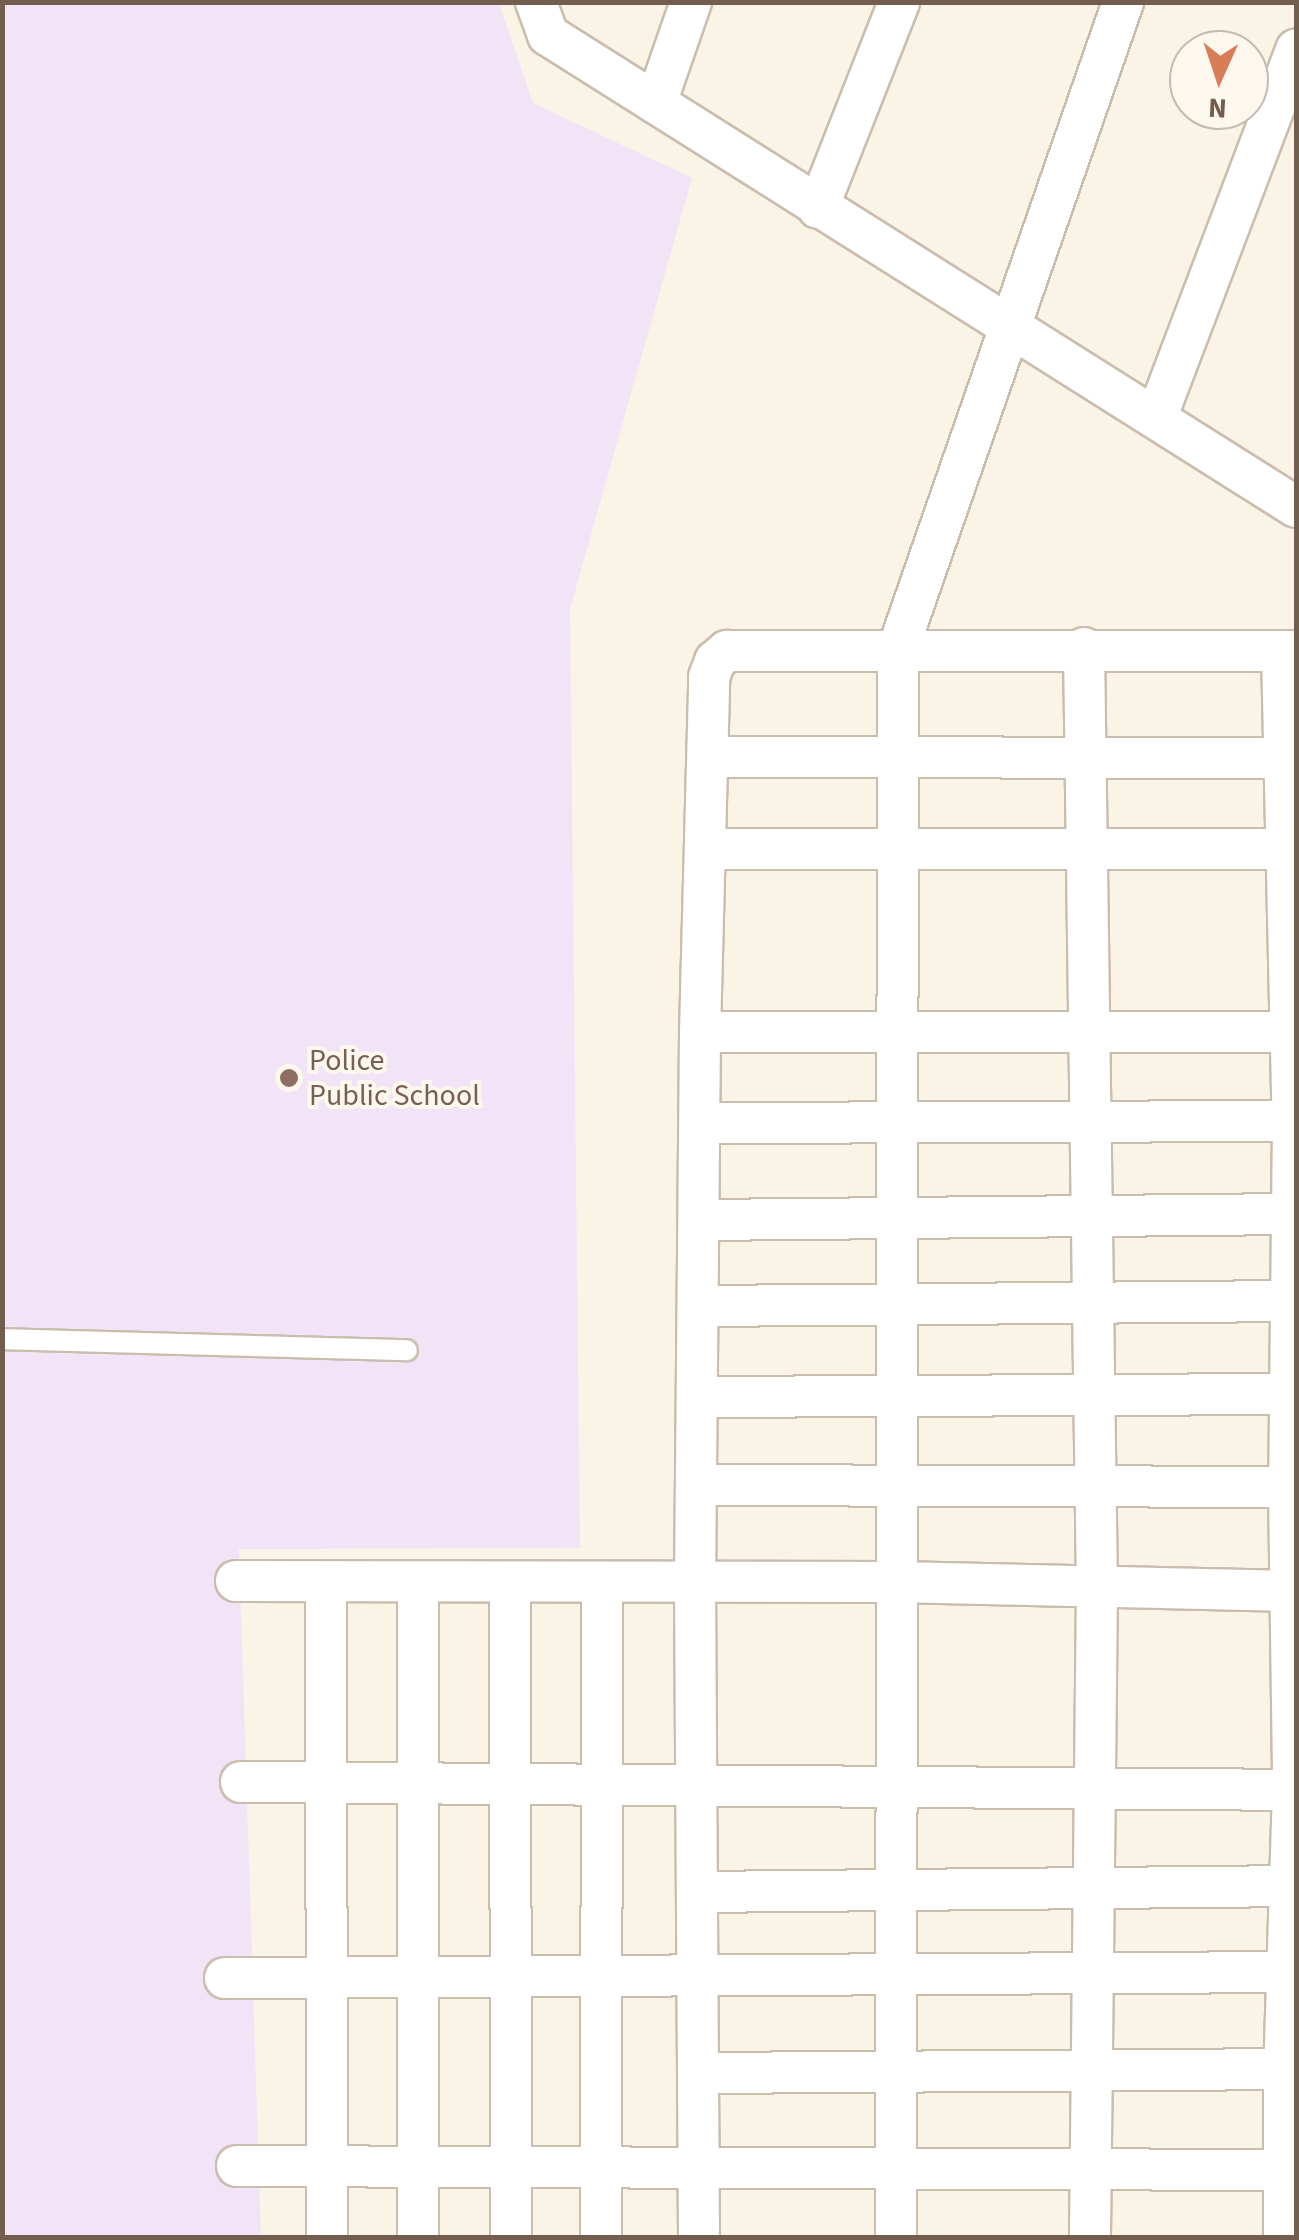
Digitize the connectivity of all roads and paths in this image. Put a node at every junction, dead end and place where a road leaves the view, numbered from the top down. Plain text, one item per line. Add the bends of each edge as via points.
1 (536, 2) edge
2 (691, 2) edge
3 (899, 2) edge
4 (1123, 2) edge
5 (1296, 50) edge
6 (656, 103) junction
7 (818, 208) junction
8 (1010, 326) junction
9 (1157, 416) junction
10 (1296, 507) edge
11 (1084, 648) junction
12 (898, 649) junction
13 (1289, 652) edge
14 (708, 757) junction
15 (898, 757) junction
16 (1085, 757) junction
17 (1286, 758) junction
18 (1086, 848) junction
19 (706, 849) junction
20 (898, 849) junction
21 (1288, 850) junction
22 (898, 1030) junction
23 (1089, 1030) junction
24 (700, 1032) junction
25 (1294, 1032) edge
26 (1295, 1120) edge
27 (897, 1122) junction
28 (1090, 1122) junction
29 (701, 1123) junction
30 (1293, 1214) edge
31 (1092, 1218) junction
32 (897, 1219) junction
33 (702, 1220) junction
34 (1093, 1302) junction
35 (1295, 1302) edge
36 (897, 1304) junction
37 (700, 1306) junction
38 (2, 1339) edge
39 (407, 1350) dead end
40 (1094, 1394) junction
41 (1293, 1394) edge
42 (898, 1395) junction
43 (698, 1396) junction
44 (697, 1485) junction
45 (897, 1486) junction
46 (1095, 1486) junction
47 (1292, 1487) edge
48 (236, 1581) dead end
49 (897, 1582) junction
50 (326, 1583) junction
51 (418, 1583) junction
52 (510, 1583) junction
53 (602, 1583) junction
54 (695, 1584) junction
55 (1096, 1588) junction
56 (1294, 1591) edge
57 (241, 1782) dead end
58 (326, 1782) junction
59 (418, 1783) junction
60 (510, 1784) junction
61 (602, 1784) junction
62 (696, 1785) junction
63 (896, 1787) junction
64 (1094, 1789) junction
65 (1295, 1790) edge
66 (1094, 1886) junction
67 (1294, 1886) edge
68 (896, 1888) junction
69 (697, 1892) junction
70 (1293, 1972) edge
71 (1093, 1974) junction
72 (896, 1975) junction
73 (698, 1976) junction
74 (510, 1977) junction
75 (601, 1977) junction
76 (225, 1978) dead end
77 (326, 1978) junction
78 (418, 1978) junction
79 (1290, 2069) edge
80 (1091, 2070) junction
81 (896, 2072) junction
82 (698, 2073) junction
83 (237, 2166) dead end
84 (325, 2167) junction
85 (1091, 2167) junction
86 (417, 2168) junction
87 (509, 2168) junction
88 (896, 2168) junction
89 (601, 2169) junction
90 (698, 2169) junction
91 (1289, 2170) edge
92 (328, 2238) edge
93 (418, 2238) edge
94 (512, 2238) edge
95 (602, 2238) edge
96 (699, 2238) edge
97 (896, 2238) edge
98 (1090, 2238) edge
99 (1284, 2238) edge

1 - 6 street via 548,35
2 - 6 street
3 - 7 street
4 - 8 street
5 - 9 street
6 - 7 street
7 - 8 street
8 - 9 street
8 - 12 street
9 - 10 street
11 - 12 street
11 - 13 street
11 - 16 street
12 - 14 street via 727,651 710,677
12 - 15 street
13 - 17 street
14 - 15 street
14 - 19 street
15 - 16 street
15 - 20 street
16 - 17 street
16 - 18 street
17 - 21 street
18 - 20 street
18 - 21 street
18 - 23 street
19 - 20 street
19 - 24 street
20 - 22 street
21 - 25 street
22 - 23 street
22 - 24 street
22 - 27 street
23 - 25 street
23 - 28 street
24 - 29 street
25 - 26 street
26 - 28 street
26 - 30 street
27 - 28 street
27 - 29 street
27 - 32 street
28 - 31 street
29 - 33 street
30 - 31 street
30 - 35 street
31 - 32 street
31 - 34 street
32 - 33 street
32 - 36 street
33 - 37 street
34 - 35 street
34 - 36 street
34 - 40 street
35 - 41 street
36 - 37 street
36 - 42 street
37 - 43 street
38 - 39 lane
40 - 41 street
40 - 42 street
40 - 46 street
41 - 47 street
42 - 43 street
42 - 45 street
43 - 44 street
44 - 45 street
44 - 54 street
45 - 46 street
45 - 49 street
46 - 47 street
46 - 55 street
47 - 56 street
48 - 50 street
49 - 54 street
49 - 55 street
49 - 63 street
50 - 51 street
50 - 58 street
51 - 52 street
51 - 59 street
52 - 53 street
52 - 60 street
53 - 54 street
53 - 61 street
54 - 62 street
55 - 56 street
55 - 64 street
56 - 65 street
57 - 58 street
58 - 59 street
58 - 77 street
59 - 60 street
59 - 78 street
60 - 61 street
60 - 74 street
61 - 62 street
61 - 75 street
62 - 63 street
62 - 69 street
63 - 64 street
63 - 68 street
64 - 65 street
64 - 66 street
65 - 67 street
66 - 67 street
66 - 68 street
66 - 71 street
67 - 70 street
68 - 69 street
68 - 72 street
69 - 73 street
70 - 71 street
70 - 79 street
71 - 72 street
71 - 80 street
72 - 73 street
72 - 81 street
73 - 75 street
73 - 82 street
74 - 75 street
74 - 78 street
74 - 87 street
75 - 89 street
76 - 77 street
77 - 78 street
77 - 84 street
78 - 86 street
79 - 80 street
79 - 91 street
80 - 81 street
80 - 85 street
81 - 82 street
81 - 88 street
82 - 90 street
83 - 84 street
84 - 86 street
84 - 92 street
85 - 88 street
85 - 91 street
85 - 98 street
86 - 87 street
86 - 93 street
87 - 89 street
87 - 94 street
88 - 90 street
88 - 97 street
89 - 90 street
89 - 95 street
90 - 96 street
91 - 99 street

